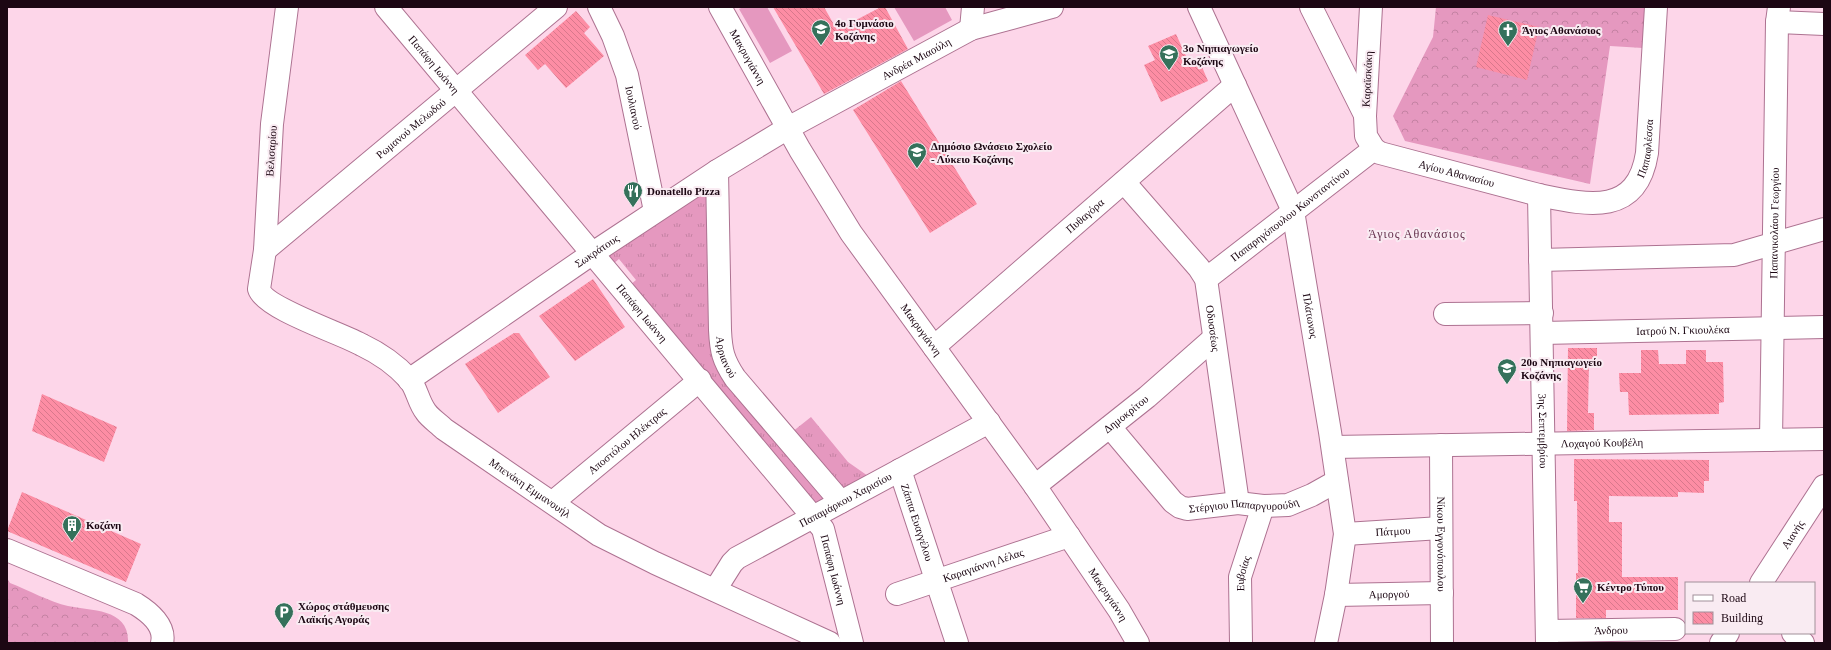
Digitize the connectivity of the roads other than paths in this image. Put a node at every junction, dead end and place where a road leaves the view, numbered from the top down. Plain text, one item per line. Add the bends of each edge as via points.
1 (287, 7) edge
2 (386, 7) edge
3 (556, 7) edge
4 (599, 7) edge
5 (720, 7) edge
6 (973, 7) edge
7 (1052, 7) edge
8 (1199, 7) edge
9 (1311, 7) edge
10 (1372, 7) edge
11 (1656, 7) edge
12 (1778, 15) edge
13 (1824, 24) edge
14 (971, 29) junction
15 (1335, 55) junction
16 (1368, 61) junction
17 (1235, 85) junction
18 (456, 90) junction
19 (1365, 116) junction
20 (788, 128) junction
21 (1374, 149) junction
22 (717, 171) junction
23 (1124, 182) junction
24 (1540, 195) junction
25 (656, 211) junction
26 (1294, 211) junction
27 (1824, 229) edge
28 (1774, 245) junction
29 (265, 250) junction
30 (593, 253) junction
31 (1540, 260) junction
32 (1206, 279) junction
33 (260, 294) joint
34 (1445, 314) dead end
35 (1542, 323) junction
36 (1824, 327) edge
37 (1772, 328) junction
38 (1214, 338) junction
39 (934, 347) junction
40 (409, 380) junction
41 (700, 380) junction
42 (989, 422) junction
43 (1110, 427) junction
44 (1824, 439) edge
45 (1771, 440) junction
46 (1544, 444) junction
47 (1441, 445) junction
48 (1333, 447) junction
49 (900, 470) junction
50 (1337, 481) junction
51 (1035, 486) junction
52 (1824, 486) edge
53 (553, 502) junction
54 (842, 502) junction
55 (1238, 503) junction
56 (1263, 506) junction
57 (813, 517) junction
58 (1441, 528) junction
59 (1345, 534) junction
60 (1069, 536) junction
61 (7, 550) edge
62 (936, 581) junction
63 (1762, 582) edge
64 (715, 590) junction
65 (1442, 593) junction
66 (897, 594) dead end
67 (1336, 595) junction
68 (1675, 629) dead end
69 (1727, 634) edge
70 (1794, 634) edge
71 (1547, 637) edge
72 (162, 643) edge
73 (830, 643) edge
74 (852, 643) edge
75 (957, 643) edge
76 (1138, 643) edge
77 (1241, 643) edge
78 (1326, 643) edge
79 (1442, 643) edge
80 (1721, 643) edge
81 (1803, 643) edge

1 - 29 street, Βελισαρίου via 272,124
2 - 18 street, Παπάφη Ιωάννη
3 - 18 street, Ρωμανού Μελωδού
4 - 25 street, Ιουλιανού via 627,74
5 - 20 street, Μακρυγιάννη
6 - 14 street
7 - 14 street, Ανδρέα Μιαούλη
8 - 17 street, Πλάτωνος
9 - 15 street
10 - 16 street, Καραϊσκάκη
11 - 24 street, Παπαφλέσσα via 1647,153 1644,170 1637,182 1620,199 1599,204 1565,201
12 - 13 street
12 - 28 street, Παπανικολάου Γεωργίου
14 - 20 street, Ανδρέα Μιαούλη
15 - 16 street
15 - 19 street
16 - 19 street, Καραϊσκάκη
17 - 23 street, Πυθαγόρα
17 - 26 street, Πλάτωνος
18 - 29 street, Ρωμανού Μελωδού
18 - 30 street, Παπάφη Ιωάννη
19 - 21 street, Καραϊσκάκη via 1366,136
20 - 22 street, Σωκράτους
20 - 39 street, Μακρυγιάννη via 851,233
21 - 24 street, Αγίου Αθανασίου via 1380,153
21 - 26 street, Παπαρηγόπουλου Κωνσταντίνου
22 - 25 street, Σωκράτους
22 - 54 street, Αρριανού via 720,330 724,360 734,378
23 - 32 street, Οδυσσέως
23 - 39 street, Πυθαγόρα
24 - 31 street, 3ης Σεπτεμβρίου
25 - 30 street, Σωκράτους
26 - 32 street, Παπαρηγόπουλου Κωνσταντίνου
26 - 48 street, Πλάτωνος
27 - 28 street
28 - 31 street via 1734,255
28 - 37 street, Παπανικολάου Γεωργίου
29 - 33 street, Βελισαρίου
30 - 40 street, Σωκράτους
30 - 41 street, Παπάφη Ιωάννη
31 - 35 street, 3ης Σεπτεμβρίου
32 - 38 street, Οδυσσέως
33 - 40 street, Μπενάκη Εμμανουήλ via 271,303 309,322 362,344 389,360
34 - 35 street, Ιατρού N. Γκιουλέκα
35 - 37 street, Ιατρού N. Γκιουλέκα
35 - 46 street, 3ης Σεπτεμβρίου
36 - 37 street, Ιατρού N. Γκιουλέκα
37 - 45 street, Παπανικολάου Γεωργίου
38 - 43 street, Δημοκρίτου
38 - 55 street, Οδυσσέως
39 - 42 street, Μακρυγιάννη
40 - 53 street, Μπενάκη Εμμανουήλ via 426,412 444,428
41 - 53 street, Αποστόλου Ηλέκτρας
41 - 57 street, Παπάφη Ιωάννη
42 - 49 street, Παπαμάρκου Χαρισίου
42 - 51 street, Μακρυγιάννη
43 - 51 street, Δημοκρίτου
43 - 55 street, Στέργιου Παπαργυρούδη via 1180,507 1195,508
44 - 45 street, Λοχαγού Κουβέλη
45 - 46 street, Λοχαγού Κουβέλη
46 - 47 street, Λοχαγού Κουβέλη
46 - 71 street, 3ης Σεπτεμβρίου
47 - 48 street, Λοχαγού Κουβέλη
47 - 58 street, Νίκου Εγγονόπουλου
48 - 50 street, Πλάτωνος
49 - 54 street, Παπαμάρκου Χαρισίου
49 - 62 street, Ζάππα Ευαγγέλου
50 - 56 street, Στέργιου Παπαργυρούδη via 1288,505
50 - 59 street, Πλάτωνος
51 - 60 street, Μακρυγιάννη
52 - 63 street, Αιανής
53 - 64 street, Μπενάκη Εμμανουήλ via 598,535
54 - 57 street, Παπαμάρκου Χαρισίου
55 - 56 street, Στέργιου Παπαργυρούδη
56 - 77 street, Ευβoίας via 1240,577
57 - 64 street, Παπαμάρκου Χαρισίου via 737,558
57 - 74 street, Παπάφη Ιωάννη via 823,529
58 - 59 street, Πάτμου
58 - 65 street, Νίκου Εγγονόπουλου
59 - 67 street, Πλάτωνος
60 - 62 street, Καραγιάννη Λέλας
60 - 76 street, Μακρυγιάννη
61 - 72 street via 136,604 156,620
62 - 66 street, Καραγιάννη Λέλας
62 - 75 street, Ζάππα Ευαγγέλου
64 - 73 street, Μπενάκη Εμμανουήλ
65 - 67 street, Αμοργού
65 - 79 street, Νίκου Εγγονόπουλου
67 - 78 street, Πλάτωνος
68 - 71 street, Άνδρου
69 - 80 street
70 - 81 street

